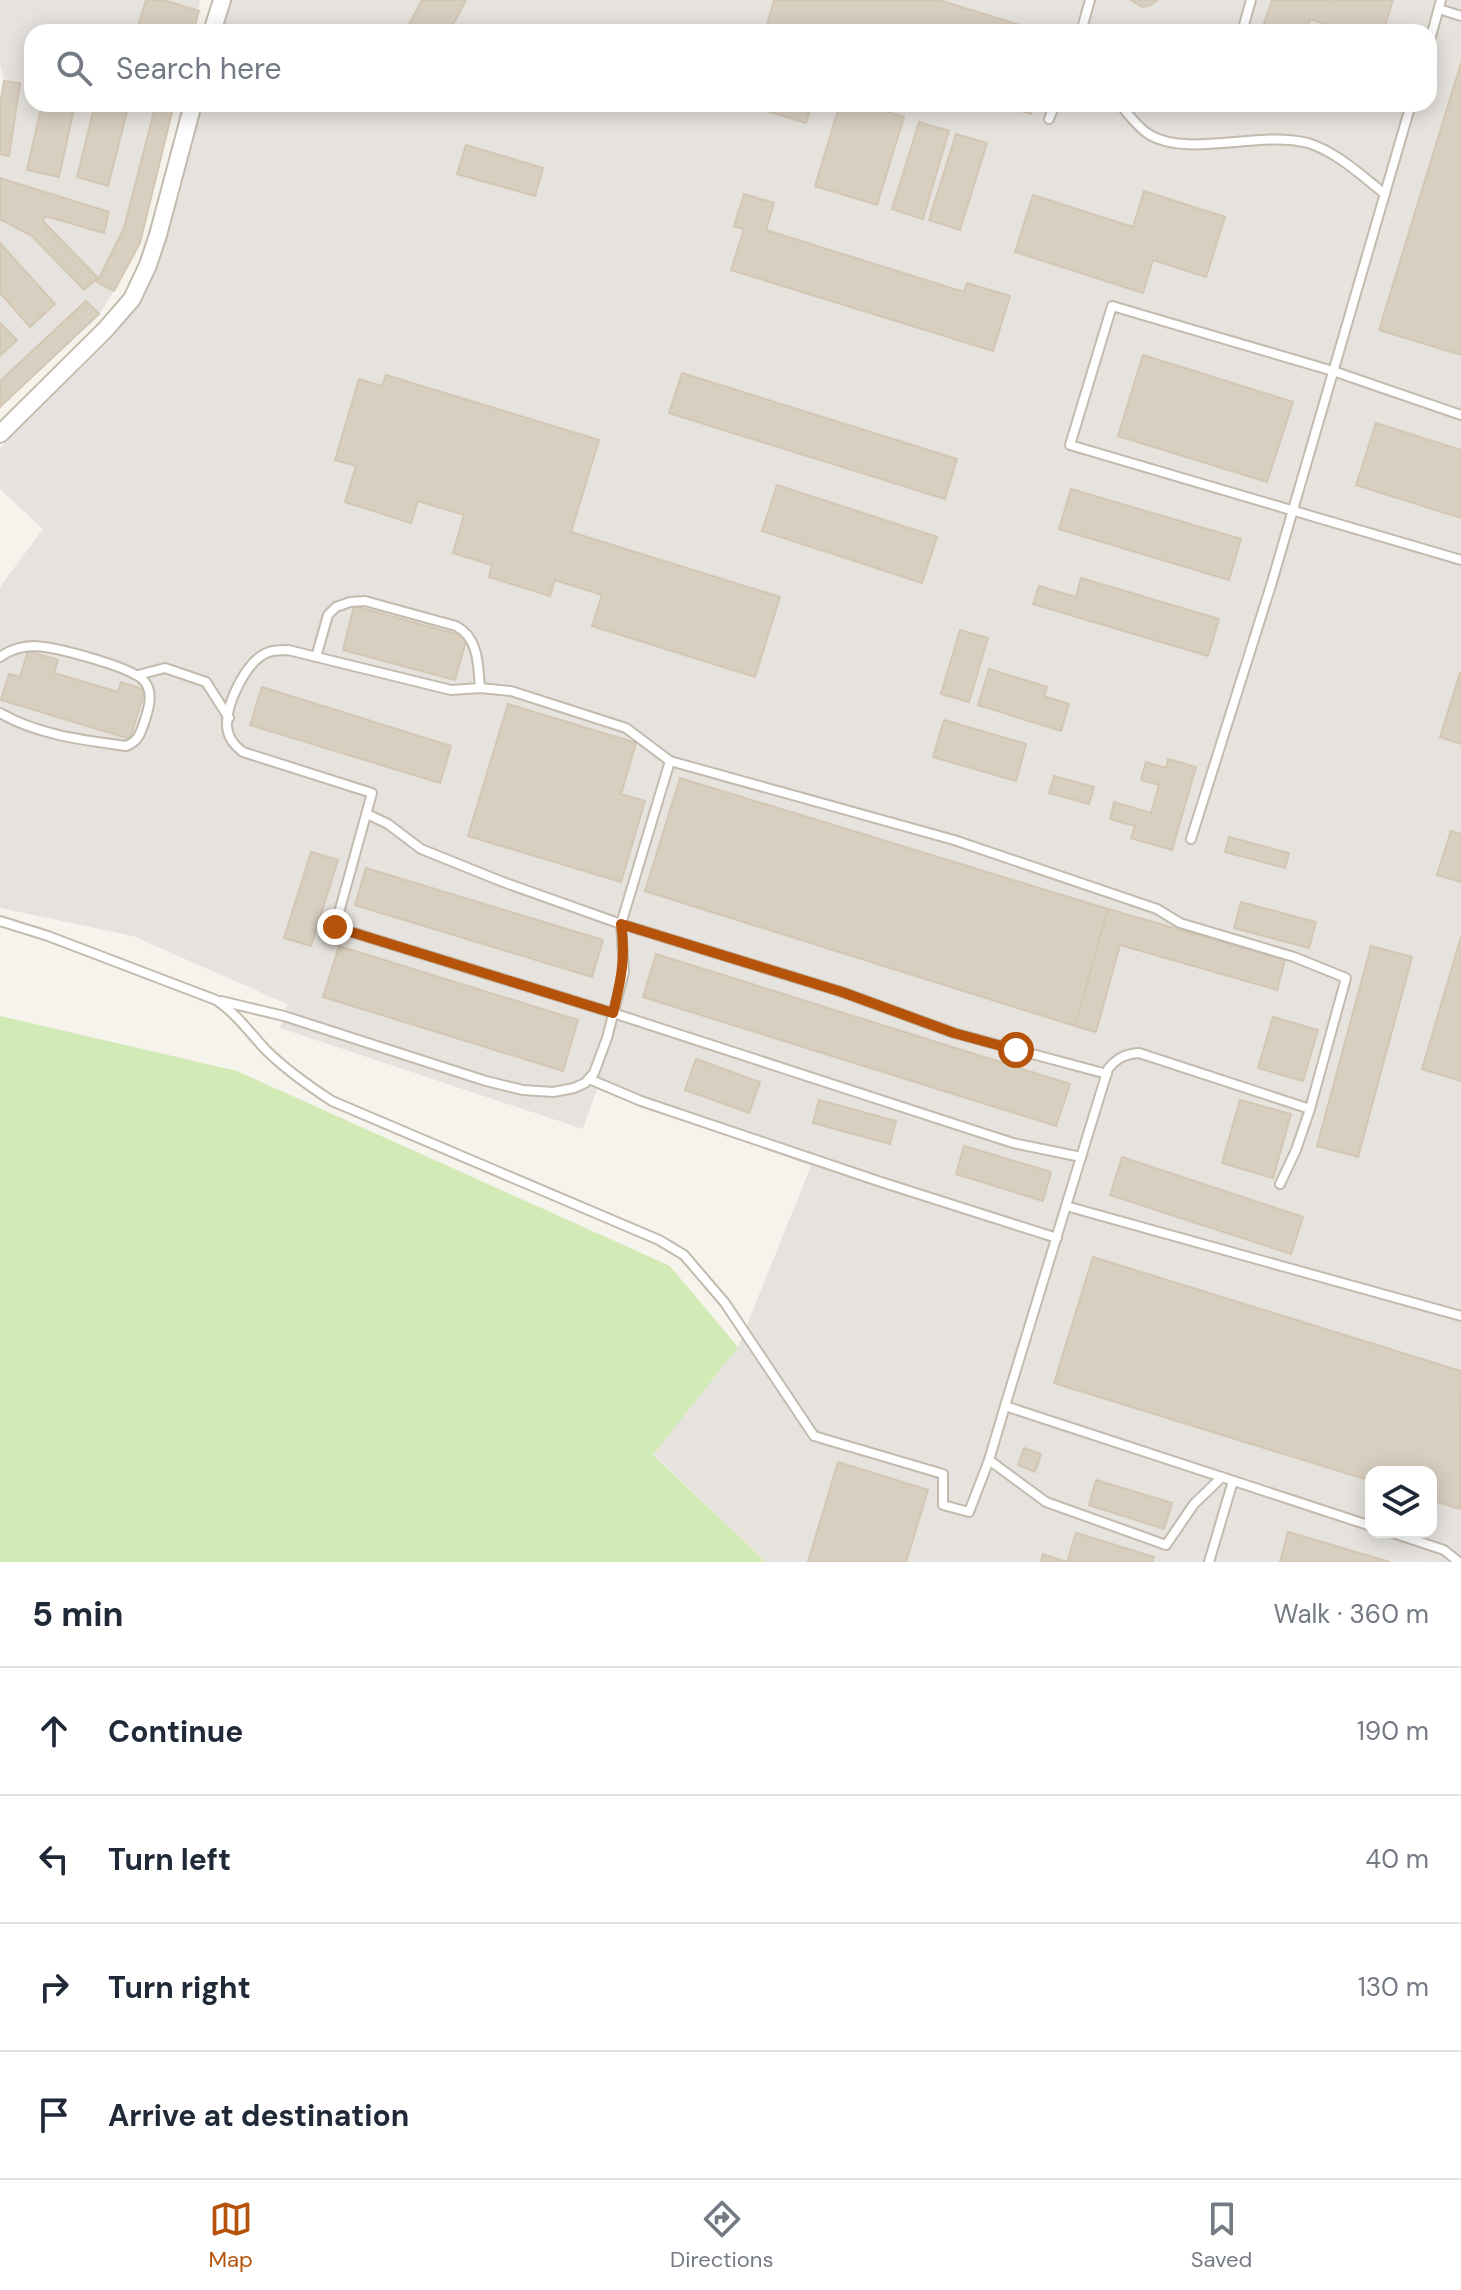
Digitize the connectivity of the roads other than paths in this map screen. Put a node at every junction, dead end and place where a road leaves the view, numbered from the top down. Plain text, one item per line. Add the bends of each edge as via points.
1 (222, 0) edge
2 (1090, 0) edge
3 (1251, 0) edge
4 (1440, 5) edge
5 (1461, 16) edge
6 (214, 24) edge
7 (1083, 24) edge
8 (1244, 24) edge
9 (191, 112) edge
10 (1052, 112) edge
11 (1127, 112) edge
12 (1409, 112) edge
13 (1049, 119) dead end
14 (1385, 194) junction
15 (1333, 371) junction
16 (1461, 415) edge
17 (0, 434) edge
18 (1293, 512) junction
19 (1461, 560) edge
20 (0, 657) edge
21 (316, 657) junction
22 (138, 675) junction
23 (480, 688) junction
24 (0, 713) edge
25 (229, 718) junction
26 (670, 761) junction
27 (367, 814) junction
28 (1191, 839) dead end
29 (0, 921) edge
30 (621, 924) junction
31 (216, 1000) junction
32 (613, 1013) junction
33 (1107, 1074) junction
34 (589, 1079) junction
35 (1310, 1109) junction
36 (1081, 1157) junction
37 (1280, 1184) dead end
38 (1066, 1206) junction
39 (1057, 1238) junction
40 (1461, 1316) edge
41 (1005, 1406) junction
42 (989, 1460) junction
43 (1222, 1477) junction
44 (1233, 1481) junction
45 (1365, 1524) edge
46 (1408, 1538) edge
47 (1209, 1562) edge
48 (1459, 1562) edge

1 - 6 street
2 - 7 lane
3 - 8 lane
4 - 5 lane
9 - 17 street via 158,235 132,299
10 - 13 lane
11 - 14 lane via 1146,133 1180,144 1267,139 1308,143
12 - 14 lane
14 - 15 lane
15 - 16 lane
15 - 18 lane
15 - 18 lane via 1112,306 1070,445
18 - 19 lane
18 - 28 lane
20 - 22 lane via 14,648 36,646
21 - 23 lane via 451,690
21 - 23 lane via 328,615 336,607 365,601 465,631 475,649
21 - 25 lane via 288,650 270,651 255,660 242,676
22 - 24 lane via 150,695 147,715 139,737 126,746 57,735
22 - 25 lane via 165,668 206,682
23 - 26 lane via 511,691 626,728
25 - 27 lane via 233,744 243,752 372,793
26 - 30 lane
26 - 35 lane via 954,840 1346,978
27 - 30 lane via 421,849
27 - 32 lane via 335,927
29 - 31 lane
30 - 32 lane via 624,972
30 - 33 lane via 842,992 954,1033
31 - 34 lane via 523,1090 553,1092
31 - 42 lane via 298,1079 332,1101 684,1255 725,1303 814,1436 943,1474 943,1505 969,1512
32 - 34 lane
32 - 36 lane via 1013,1143
33 - 35 lane via 1115,1060 1139,1053
33 - 36 lane
34 - 39 lane via 641,1101
35 - 37 lane
36 - 38 lane
38 - 39 lane
38 - 40 lane
39 - 41 lane
41 - 42 lane
41 - 43 lane
42 - 43 lane via 1046,1502 1166,1545 1194,1504
43 - 44 lane
44 - 45 lane
44 - 47 lane
46 - 48 lane via 1444,1550

